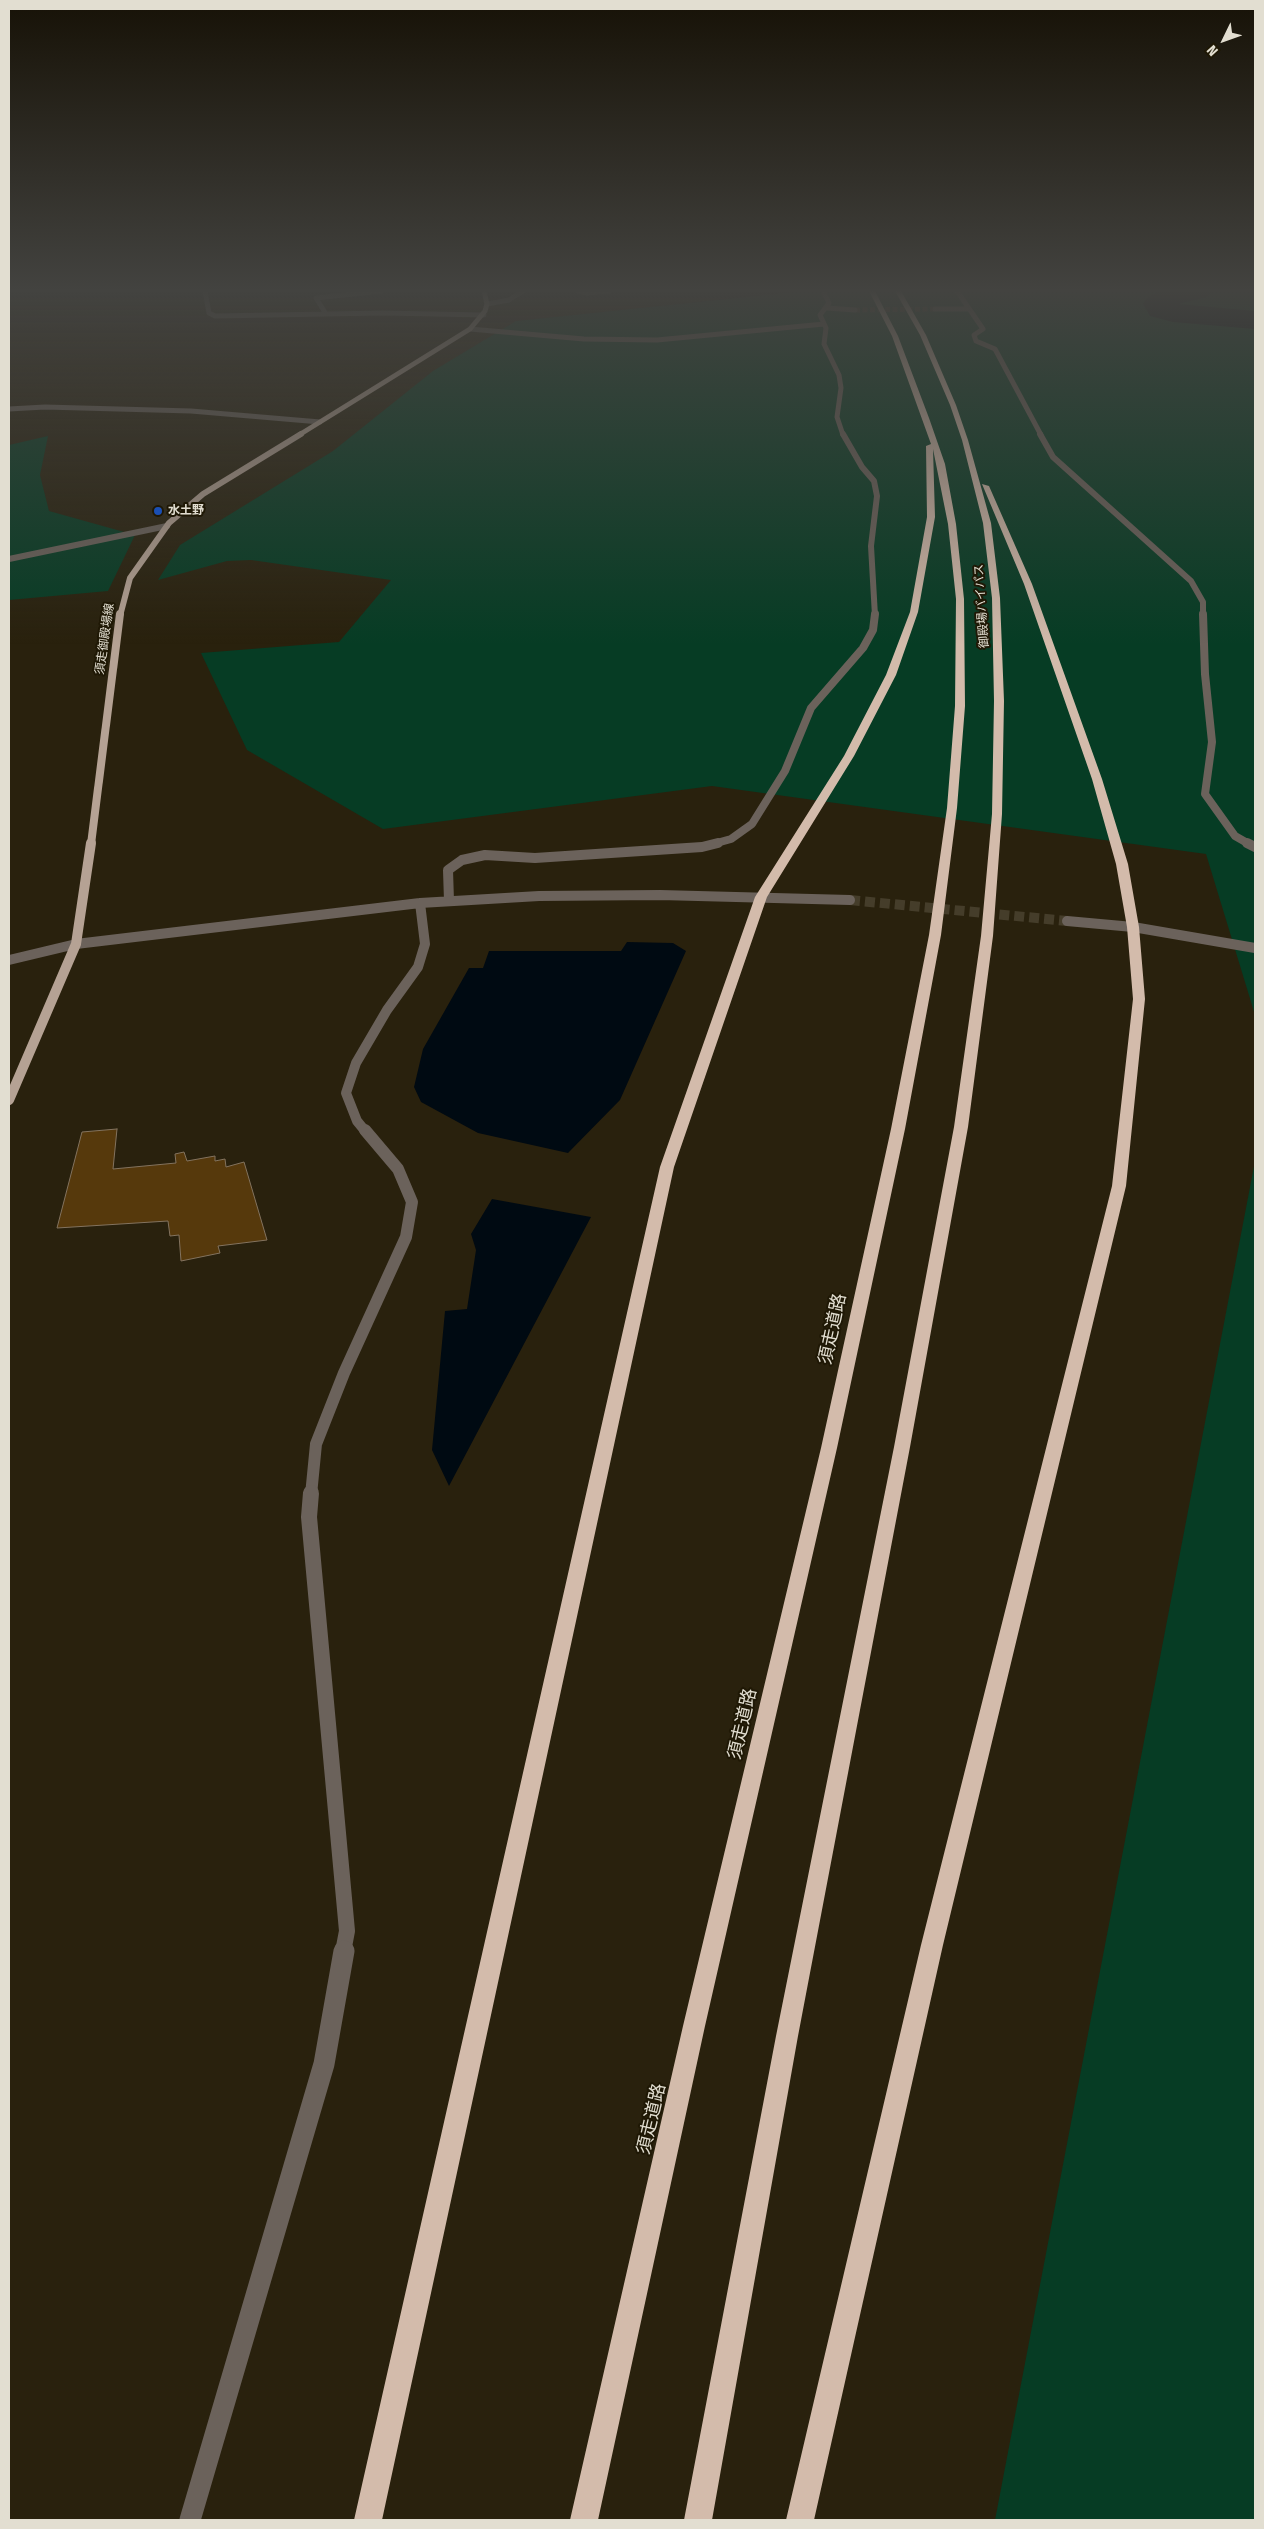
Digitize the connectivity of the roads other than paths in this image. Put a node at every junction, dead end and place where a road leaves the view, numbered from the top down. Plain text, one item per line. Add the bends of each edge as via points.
1 (119, 409) edge
2 (341, 409) edge
3 (838, 409) edge
4 (923, 409) edge
5 (953, 409) edge
6 (1028, 409) edge
7 (926, 418) junction
8 (320, 422) junction
9 (965, 440) junction
10 (168, 526) junction
11 (9, 559) edge
12 (1255, 847) edge
13 (762, 897) junction
14 (850, 900) tunnel mouth
15 (449, 901) junction
16 (420, 903) junction
17 (1066, 921) tunnel mouth
18 (1133, 927) junction
19 (935, 935) joint
20 (76, 944) junction
21 (1255, 948) edge
22 (9, 960) edge
23 (9, 1100) edge
24 (190, 2520) edge
25 (368, 2520) edge
26 (584, 2520) edge
27 (698, 2520) edge
28 (800, 2520) edge

1 - 8 street via 191,411
2 - 8 main road, 須走御殿場線
3 - 15 street via 840,429 874,481 877,496 871,546 876,611 872,630 863,648 811,708 785,771 752,824 731,839 702,848 535,858 485,856 462,860 448,870
4 - 7 highway, 御殿場バイパス
5 - 9 highway, 御殿場バイパス
6 - 12 street via 1053,457 1191,581 1203,602 1205,674 1212,742 1205,794 1235,836
7 - 13 highway via 931,517 914,612 891,675 849,756
7 - 19 highway, 御殿場バイパス via 943,473 960,599 959,715 952,808
8 - 10 main road, 須走御殿場線 via 203,494
9 - 18 highway via 1028,584 1097,779 1122,864
9 - 27 highway, 御殿場バイパス via 987,522 996,598 999,701 997,814 986,936 960,1126 913,1389 787,2036
10 - 11 street
10 - 20 main road, 須走御殿場線 via 130,578 122,603
13 - 14 street
13 - 15 street via 539,896
13 - 25 highway via 666,1168
15 - 16 street
16 - 20 street
16 - 24 street via 425,944 418,967 387,1010 356,1063 346,1093 357,1121 398,1169 412,1202 406,1237 344,1373 316,1444 310,1517 347,1931 324,2064
17 - 18 street
18 - 21 street
18 - 28 highway via 1139,999 1119,1186 932,1945
19 - 26 highway, 須走道路 via 898,1129 829,1448
20 - 22 street
20 - 23 main road, 須走御殿場線

